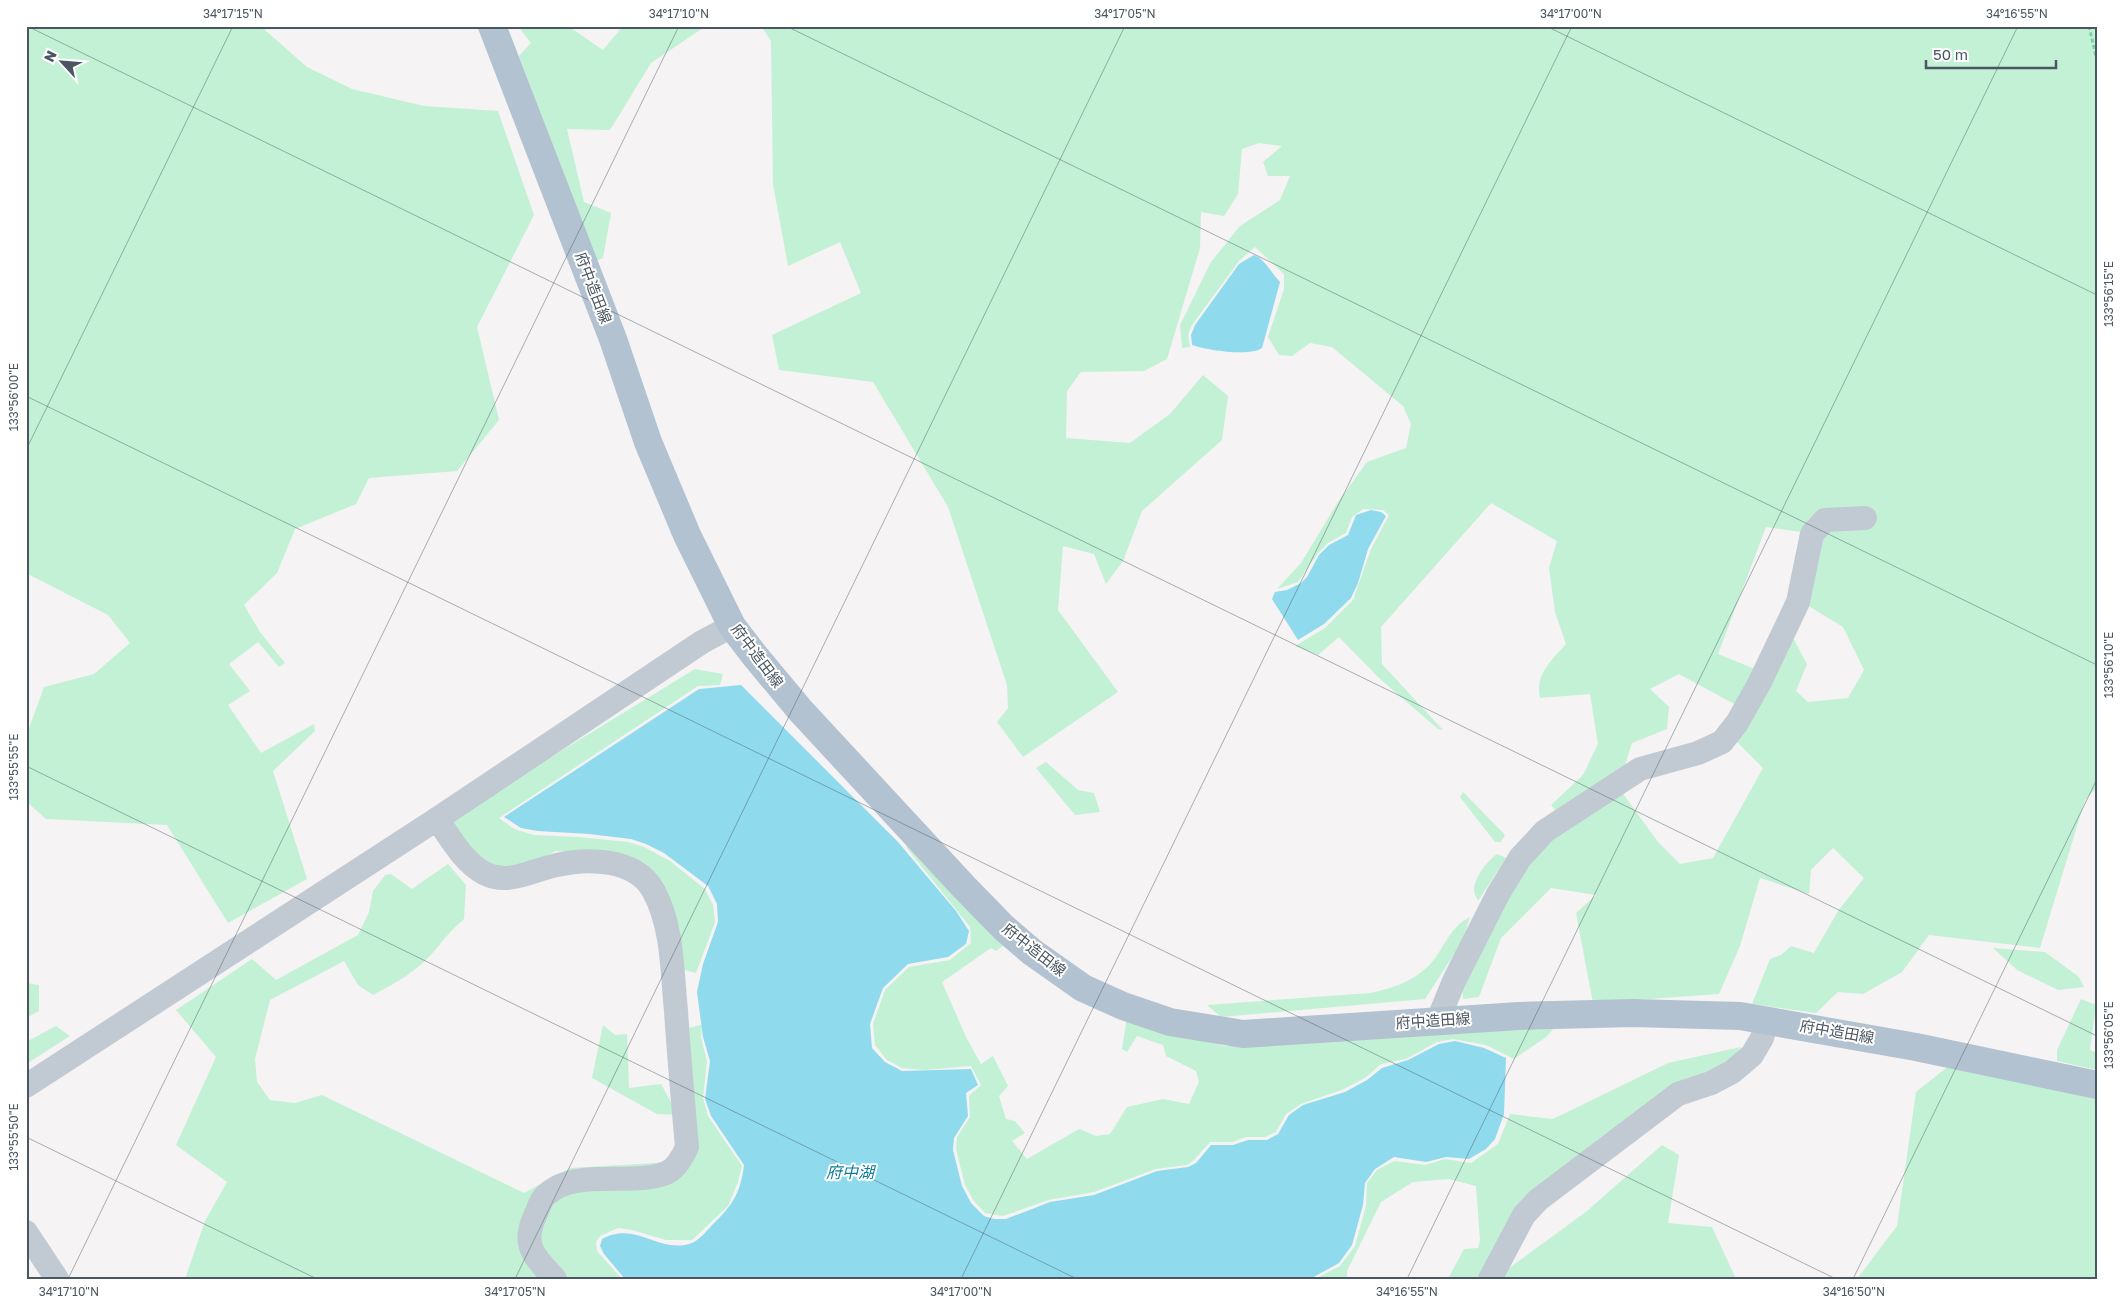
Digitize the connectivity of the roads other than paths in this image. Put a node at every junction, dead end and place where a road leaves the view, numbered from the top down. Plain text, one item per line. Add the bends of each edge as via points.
1 (492, 26) edge
2 (1865, 518) dead end
3 (732, 626) junction
4 (437, 819) junction
5 (1438, 1020) junction
6 (1768, 1020) junction
7 (2097, 1085) edge
8 (26, 1086) edge
9 (26, 1232) edge
10 (57, 1279) edge
11 (554, 1279) edge
12 (1490, 1279) edge

1 - 3 main road, 府中造田線 via 613,339 648,442 687,535
2 - 5 street via 1825,520 1812,534 1798,602 1760,682 1737,723 1722,742 1698,753 1640,769 1545,831 1520,858 1458,972
3 - 4 street via 702,642
3 - 5 main road, 府中造田線 via 800,710 964,887 1032,952 1084,988 1170,1022 1243,1034
4 - 8 street
4 - 11 street via 460,851 484,873 502,878 522,876 556,865 606,862 641,875 652,888 662,910 670,950 687,1147 682,1159 668,1172 646,1177 574,1181 544,1197 529,1228 528,1238 531,1250
5 - 6 main road, 府中造田線 via 1633,1013 1740,1016
6 - 7 main road, 府中造田線 via 1916,1046
6 - 12 street via 1752,1055 1732,1072 1678,1094 1538,1200 1524,1215
9 - 10 street

